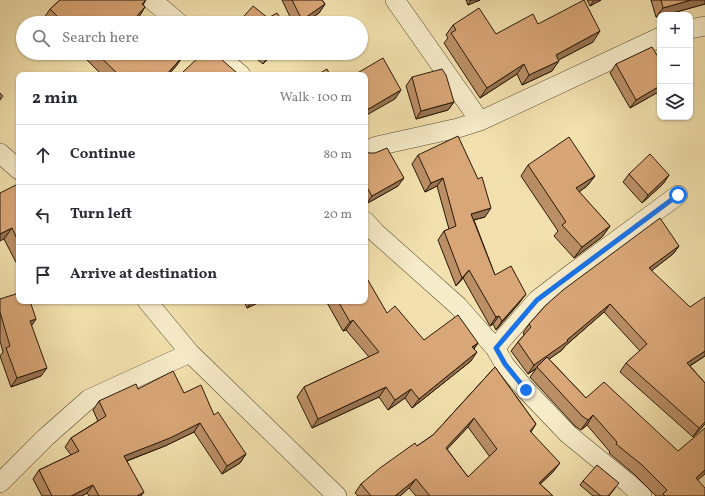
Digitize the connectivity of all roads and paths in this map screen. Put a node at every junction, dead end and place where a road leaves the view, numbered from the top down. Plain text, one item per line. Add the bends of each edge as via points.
1 (152, 0) edge
2 (395, 0) edge
3 (171, 16) edge
4 (705, 26) edge
5 (693, 28) edge
6 (657, 38) edge
7 (223, 60) edge
8 (237, 72) edge
9 (480, 121) junction
10 (368, 150) edge
11 (0, 154) edge
12 (16, 167) edge
13 (678, 195) dead end
14 (368, 224) edge
15 (149, 304) edge
16 (496, 348) junction
17 (190, 353) junction
18 (0, 483) edge
19 (337, 496) edge
20 (642, 496) edge

1 - 3 street
2 - 9 street
4 - 5 street
6 - 9 street
7 - 8 street
9 - 10 street
11 - 12 street
13 - 16 street via 537,300
14 - 16 street via 458,306
15 - 17 street
16 - 20 street via 526,390 568,434
17 - 18 street via 89,399
17 - 19 street

